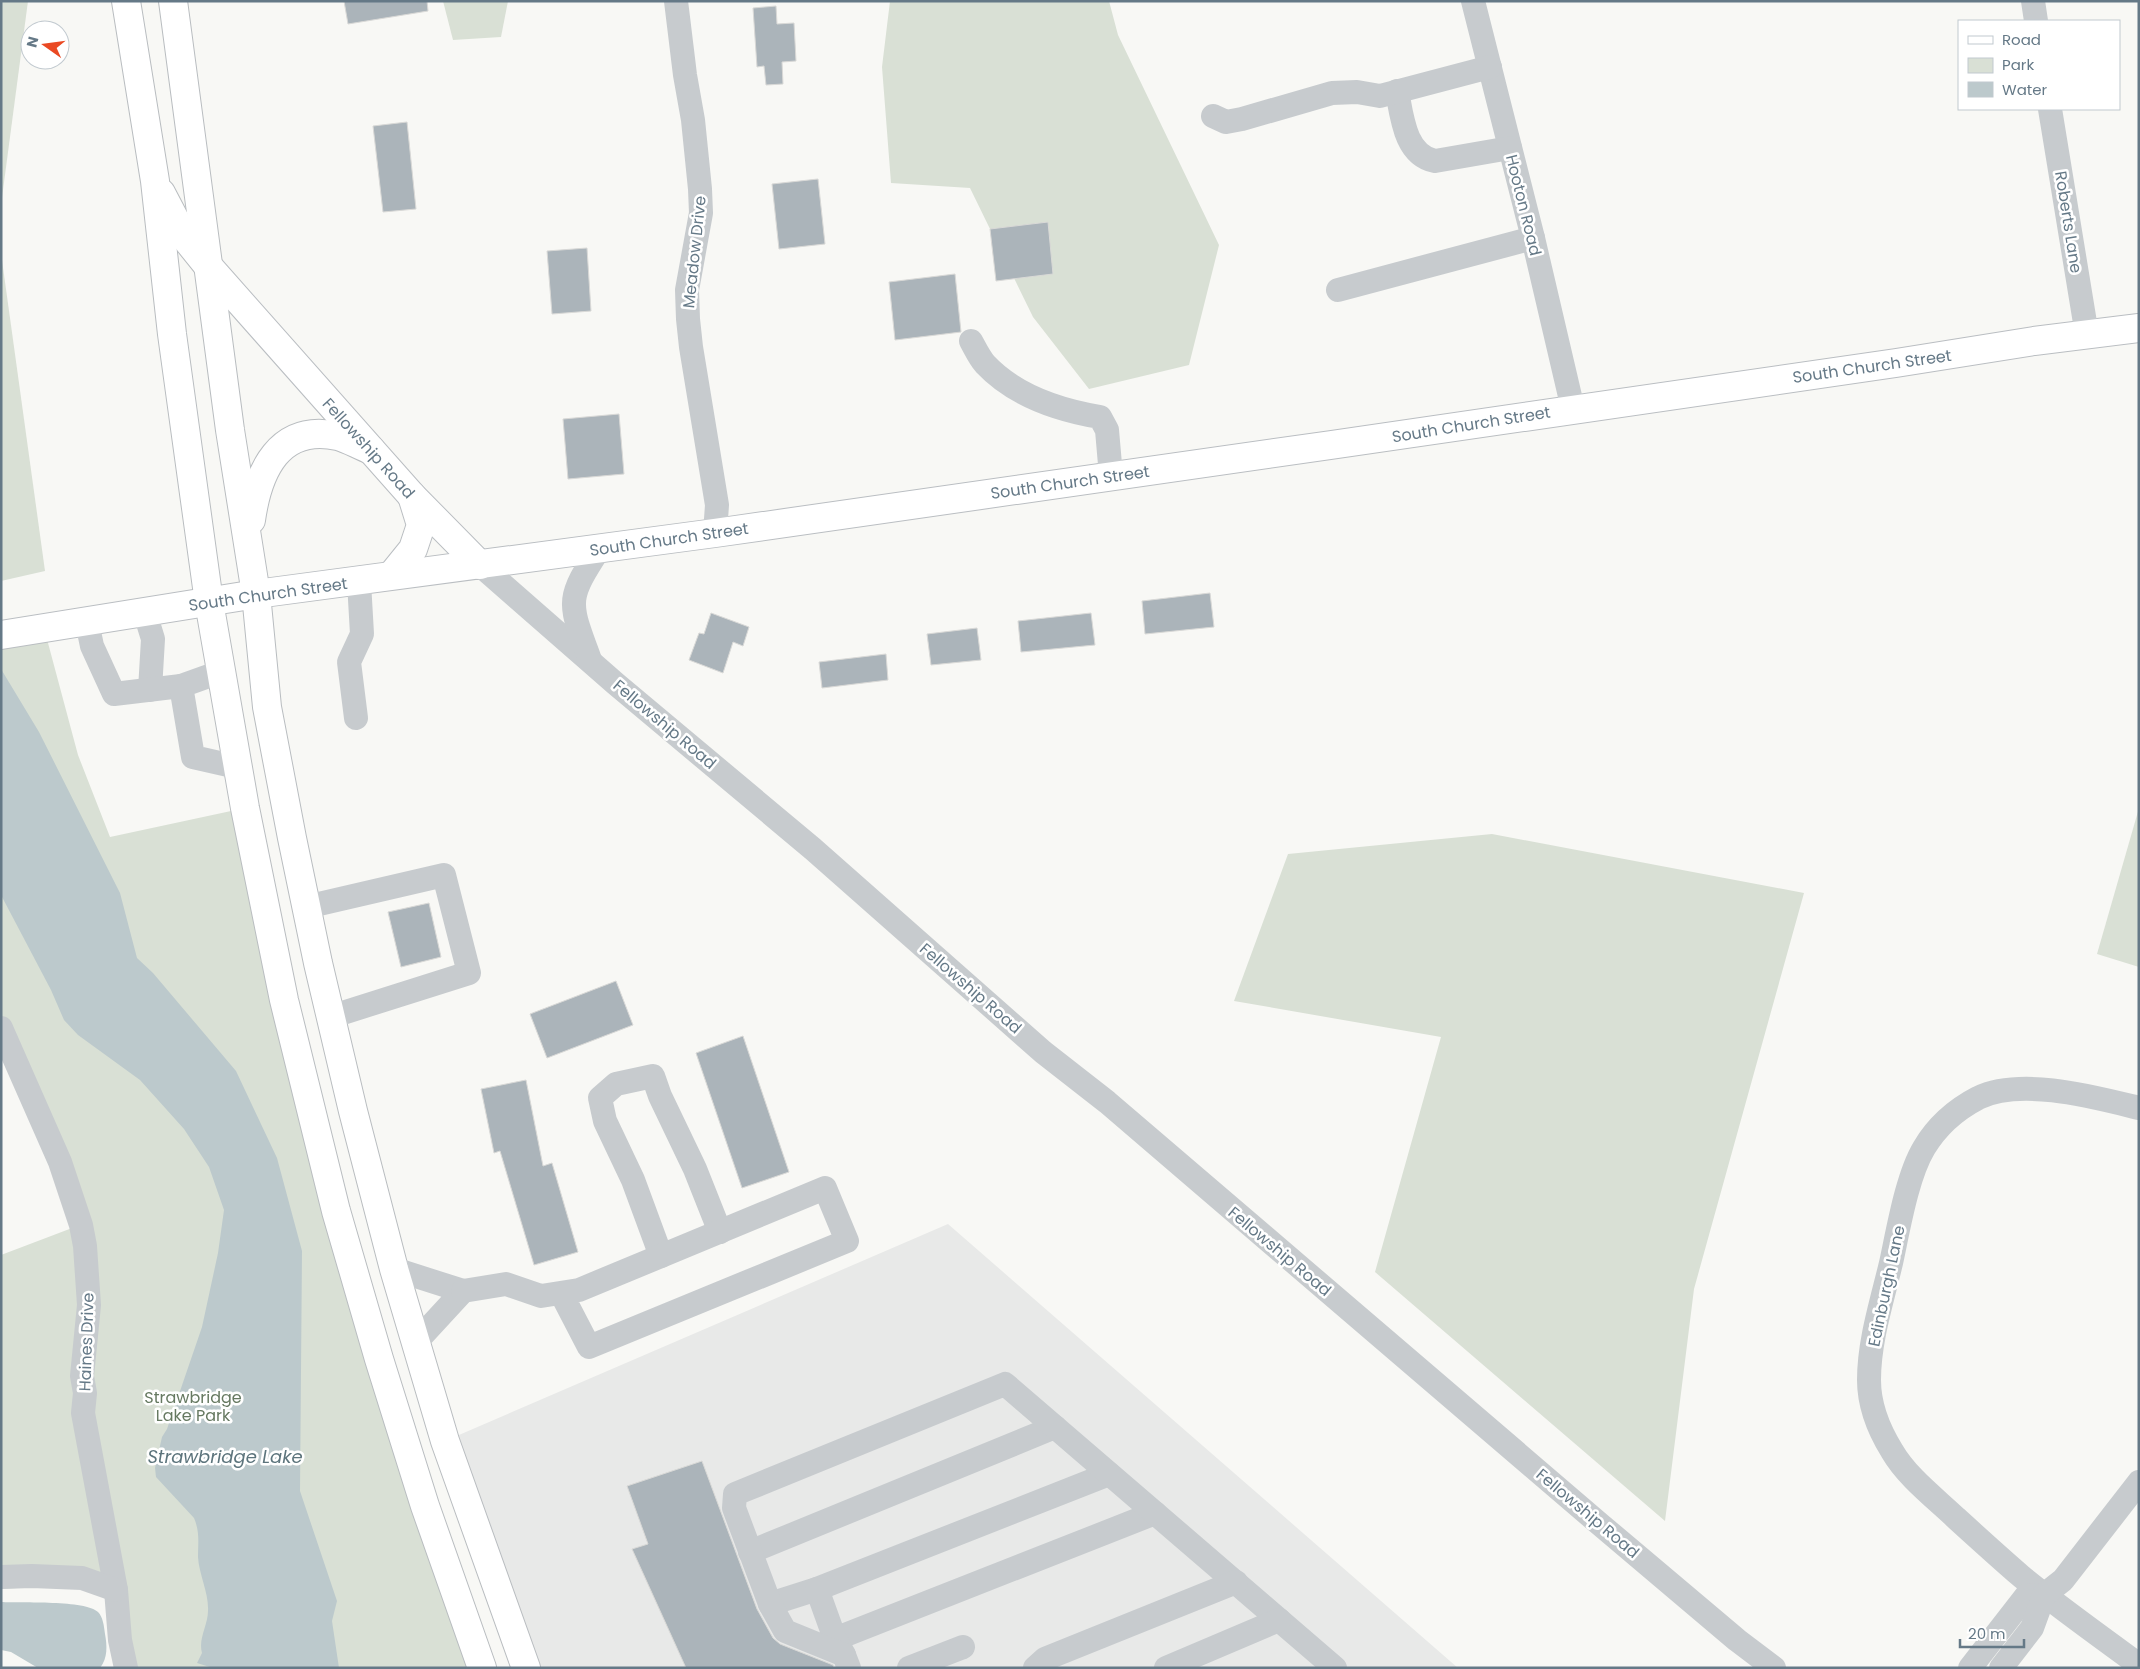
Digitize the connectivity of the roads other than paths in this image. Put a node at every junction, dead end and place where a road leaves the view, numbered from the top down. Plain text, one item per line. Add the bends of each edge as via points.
1 (126, 1) edge
2 (173, 1) edge
3 (676, 1) edge
4 (1473, 1) edge
5 (2033, 1) edge
6 (2036, 20) edge
7 (1490, 67) junction
8 (1397, 91) junction
9 (2050, 110) edge
10 (1213, 116) dead end
11 (1510, 148) junction
12 (155, 181) junction
13 (1533, 238) junction
14 (209, 267) junction
15 (1338, 290) dead end
16 (2139, 328) edge
17 (2087, 334) junction
18 (971, 341) dead end
19 (1573, 409) junction
20 (371, 450) junction
21 (1111, 476) junction
22 (412, 496) junction
23 (715, 532) junction
24 (248, 541) junction
25 (600, 548) junction
26 (480, 565) junction
27 (392, 575) junction
28 (359, 582) junction
29 (256, 594) junction
30 (209, 602) junction
31 (145, 613) junction
32 (87, 622) junction
33 (1, 634) edge
34 (591, 661) junction
35 (220, 672) junction
36 (181, 686) junction
37 (150, 690) junction
38 (356, 718) dead end
39 (237, 767) junction
40 (306, 907) junction
41 (330, 1017) junction
42 (1, 1028) edge
43 (2139, 1108) edge
44 (720, 1232) junction
45 (661, 1256) junction
46 (394, 1269) junction
47 (463, 1290) junction
48 (561, 1293) junction
49 (416, 1342) junction
50 (1055, 1427) junction
51 (1109, 1474) junction
52 (2139, 1482) edge
53 (1155, 1514) junction
54 (750, 1552) junction
55 (1, 1577) edge
56 (1236, 1582) junction
57 (816, 1589) junction
58 (2044, 1595) junction
59 (117, 1596) junction
60 (770, 1604) junction
61 (1279, 1620) junction
62 (963, 1646) dead end
63 (843, 1654) edge
64 (2139, 1665) edge
65 (126, 1668) edge
66 (482, 1668) edge
67 (526, 1668) edge
68 (909, 1668) edge
69 (1035, 1668) edge
70 (1166, 1668) edge
71 (1335, 1668) edge
72 (1774, 1668) edge
73 (1970, 1668) edge
74 (2001, 1668) edge

1 - 12 main road
2 - 14 main road
3 - 23 street, Meadow Drive via 693,120 701,213 687,290 690,347 717,506
4 - 7 street, Hooton Road
5 - 6 street
7 - 8 street
7 - 11 street, Hooton Road
8 - 10 street via 1380,96 1357,92 1332,93 1226,122
8 - 11 street via 1412,147 1425,159 1440,160
9 - 17 street, Roberts Lane
11 - 13 street, Hooton Road
12 - 14 main road, Fellowship Road via 183,235
12 - 30 main road via 172,334
13 - 15 street
13 - 19 street, Hooton Road
14 - 20 main road, Fellowship Road
14 - 24 main road
16 - 17 main road, South Church Street
17 - 19 main road, South Church Street
18 - 21 street via 984,363 1009,385 1073,413 1100,417 1107,430
19 - 21 main road, South Church Street
20 - 22 main road, Fellowship Road
20 - 24 main road via 338,436 311,435 284,446 265,468 258,486
21 - 23 main road, South Church Street
22 - 26 main road, Fellowship Road
22 - 27 main road via 421,525 413,549
23 - 25 main road, South Church Street
24 - 29 main road
25 - 26 main road, South Church Street
25 - 34 street via 574,595 573,614
26 - 27 main road, South Church Street
26 - 34 street, Fellowship Road
27 - 28 main road, South Church Street
28 - 29 main road, South Church Street
28 - 38 street via 362,634 349,662
29 - 30 main road, South Church Street
29 - 40 main road via 268,707
30 - 31 main road, South Church Street
30 - 35 main road
31 - 32 main road, South Church Street
31 - 37 street via 153,639
32 - 33 main road, South Church Street
32 - 37 street via 92,646 114,694
34 - 72 street, Fellowship Road via 813,849 1043,1052 1107,1102 1602,1526
35 - 36 street
35 - 39 main road
36 - 37 street
36 - 39 street via 193,757
39 - 66 main road via 284,1000 336,1210 401,1432
40 - 41 main road
40 - 41 street via 444,875 469,973
41 - 46 main road
42 - 59 street, Haines Drive via 68,1183 85,1246 89,1305 82,1376 85,1393 83,1412
43 - 58 street, Edinburgh Lane via 2034,1089 2006,1090 1980,1097 1955,1111 1922,1150 1912,1177 1871,1354 1869,1382 1872,1408 1893,1453 1927,1491
44 - 45 street
44 - 45 street via 696,1169 653,1076 616,1084 600,1098 605,1121 633,1180
44 - 48 street via 825,1188 847,1241 589,1348
45 - 48 street via 579,1290
46 - 47 street
46 - 49 main road
47 - 48 street via 506,1284 541,1296
47 - 49 street
49 - 67 main road via 445,1441
50 - 51 street
50 - 54 street
50 - 54 street via 1006,1384 735,1494 734,1508
51 - 53 street
51 - 57 street
52 - 58 street via 2063,1580
53 - 56 street
53 - 63 street
54 - 60 street
55 - 59 street via 82,1578
56 - 61 street
56 - 69 street via 1045,1659
57 - 60 street
57 - 63 street
58 - 64 street, Edinburgh Lane
58 - 73 street via 2026,1596
58 - 74 street via 2032,1628
59 - 65 street, Haines Drive
60 - 63 street via 784,1631
61 - 70 street
61 - 71 street
62 - 68 street

